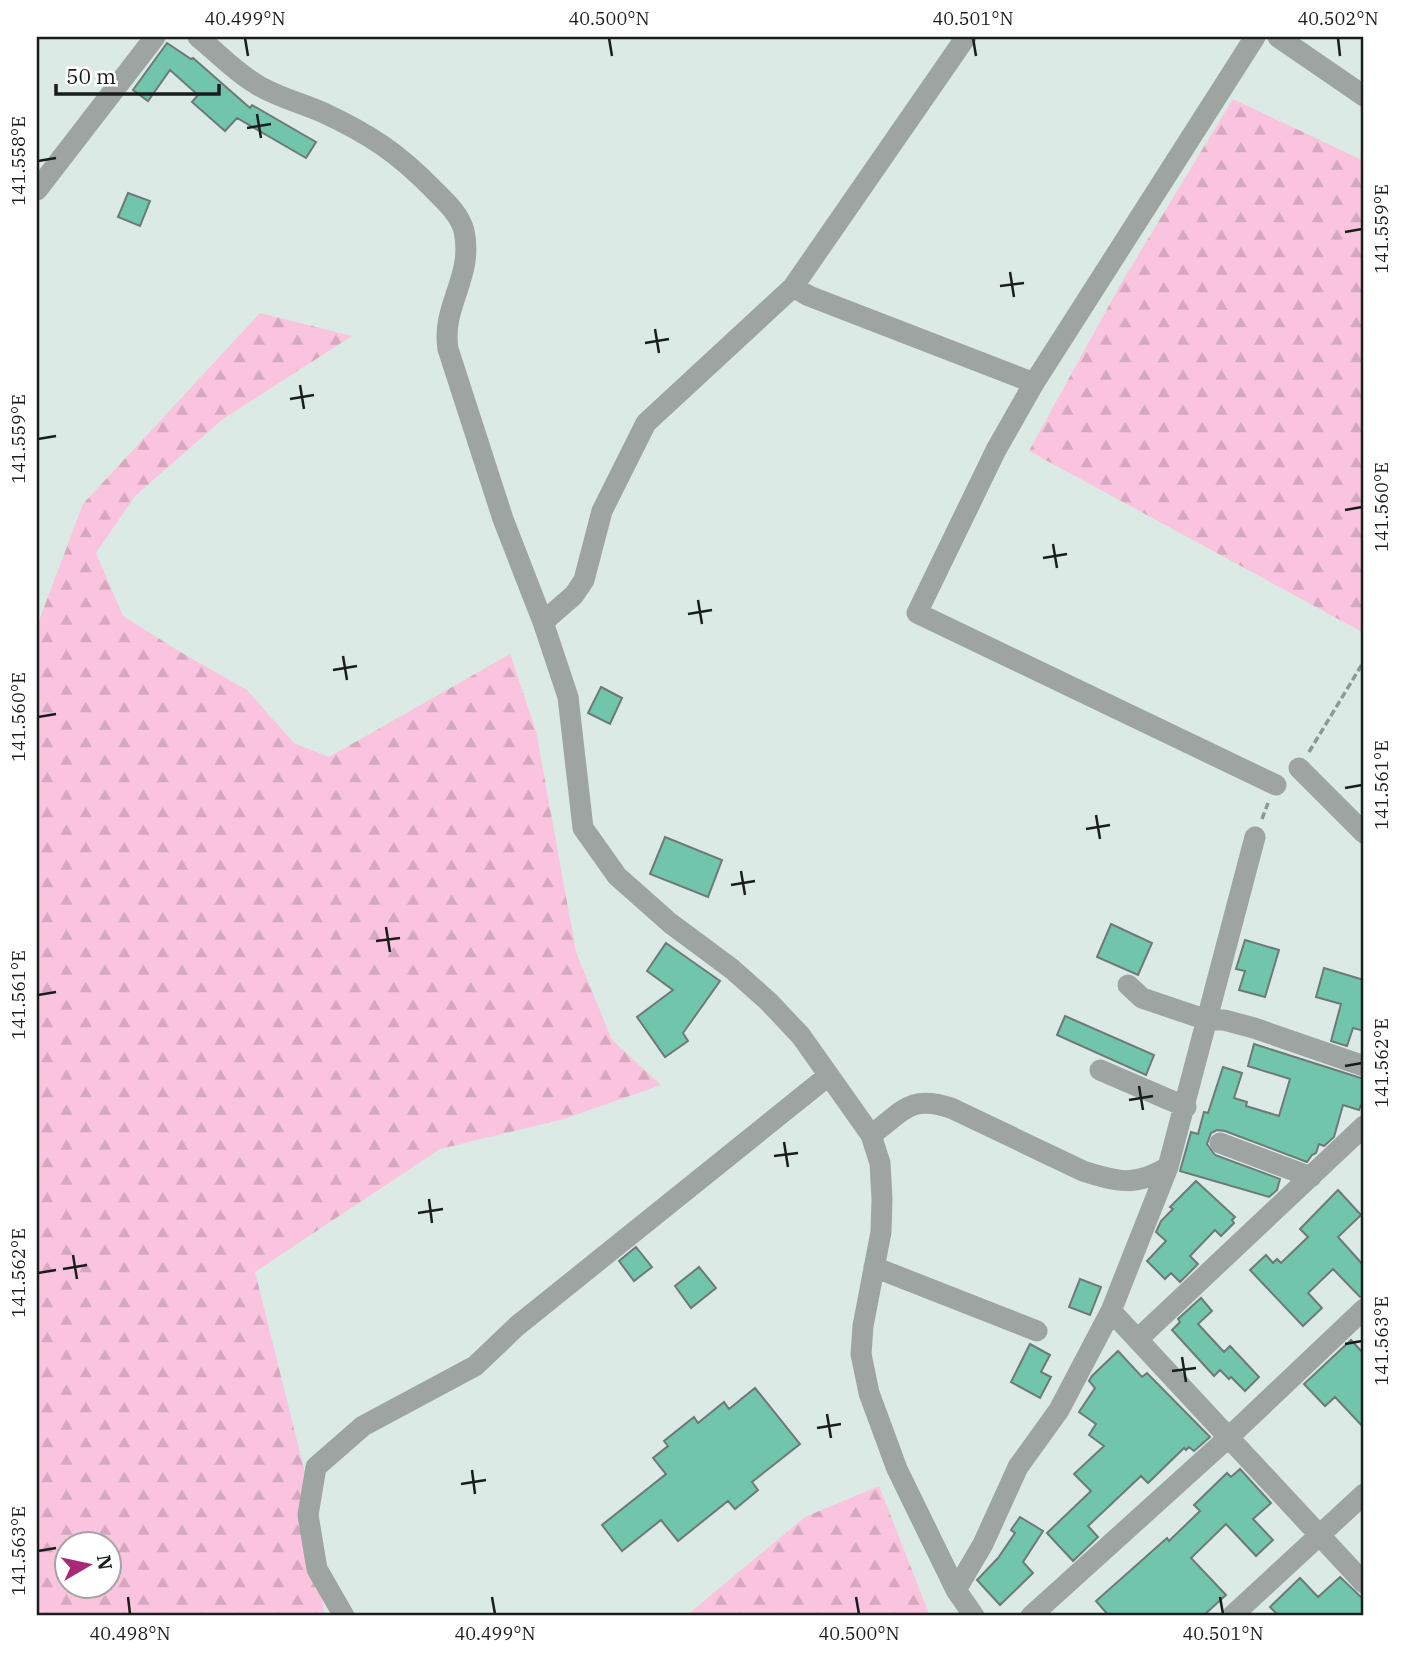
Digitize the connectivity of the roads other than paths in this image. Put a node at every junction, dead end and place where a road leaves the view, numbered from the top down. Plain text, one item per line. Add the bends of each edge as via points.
1 (155, 37) edge
2 (198, 37) edge
3 (966, 37) edge
4 (1255, 37) edge
5 (1278, 37) edge
6 (1364, 96) edge
7 (37, 190) edge
8 (793, 287) junction
9 (1034, 383) junction
10 (543, 622) junction
11 (1299, 768) road end
12 (1276, 785) road end
13 (1364, 833) edge
14 (1255, 837) road end
15 (1128, 985) dead end
16 (1207, 1020) junction
17 (1364, 1066) edge
18 (1100, 1070) dead end
19 (828, 1076) junction
20 (1185, 1107) junction
21 (1364, 1126) edge
22 (871, 1135) junction
23 (1220, 1143) dead end
24 (1168, 1167) junction
25 (1311, 1177) junction
26 (874, 1267) junction
27 (1364, 1309) edge
28 (1111, 1311) junction
29 (1037, 1331) dead end
30 (1138, 1339) junction
31 (1229, 1437) junction
32 (1364, 1494) edge
33 (1319, 1535) junction
34 (1364, 1583) edge
35 (956, 1590) junction
36 (344, 1616) edge
37 (974, 1616) edge
38 (1031, 1616) edge
39 (1232, 1616) edge

1 - 7 street
2 - 10 street via 255,84 384,144 451,207 463,227 468,254 448,317 448,349 503,520
3 - 8 street
4 - 9 street
5 - 6 street
8 - 9 street
8 - 10 street via 646,423 602,511 584,580
9 - 12 street via 996,450 917,614
10 - 19 street via 568,697 583,828 617,876 769,1002 801,1036
11 - 13 street
14 - 16 street
15 - 16 street via 1142,998
16 - 17 street via 1254,1028
16 - 20 street
18 - 20 street
19 - 22 street
19 - 36 street via 517,1326 475,1366 363,1426 316,1467 308,1515 317,1569
20 - 24 street
21 - 25 street
22 - 24 street via 907,1106 934,1102 1105,1178 1139,1181
22 - 26 street via 880,1163 882,1199
23 - 25 street
24 - 28 street
25 - 30 street
26 - 29 street
26 - 35 street via 861,1354 869,1393 897,1469
27 - 31 street
28 - 30 street
28 - 35 street via 1059,1409 1018,1467
30 - 31 street
31 - 33 street
31 - 38 street
32 - 33 street
33 - 34 street
33 - 39 street
35 - 37 street

